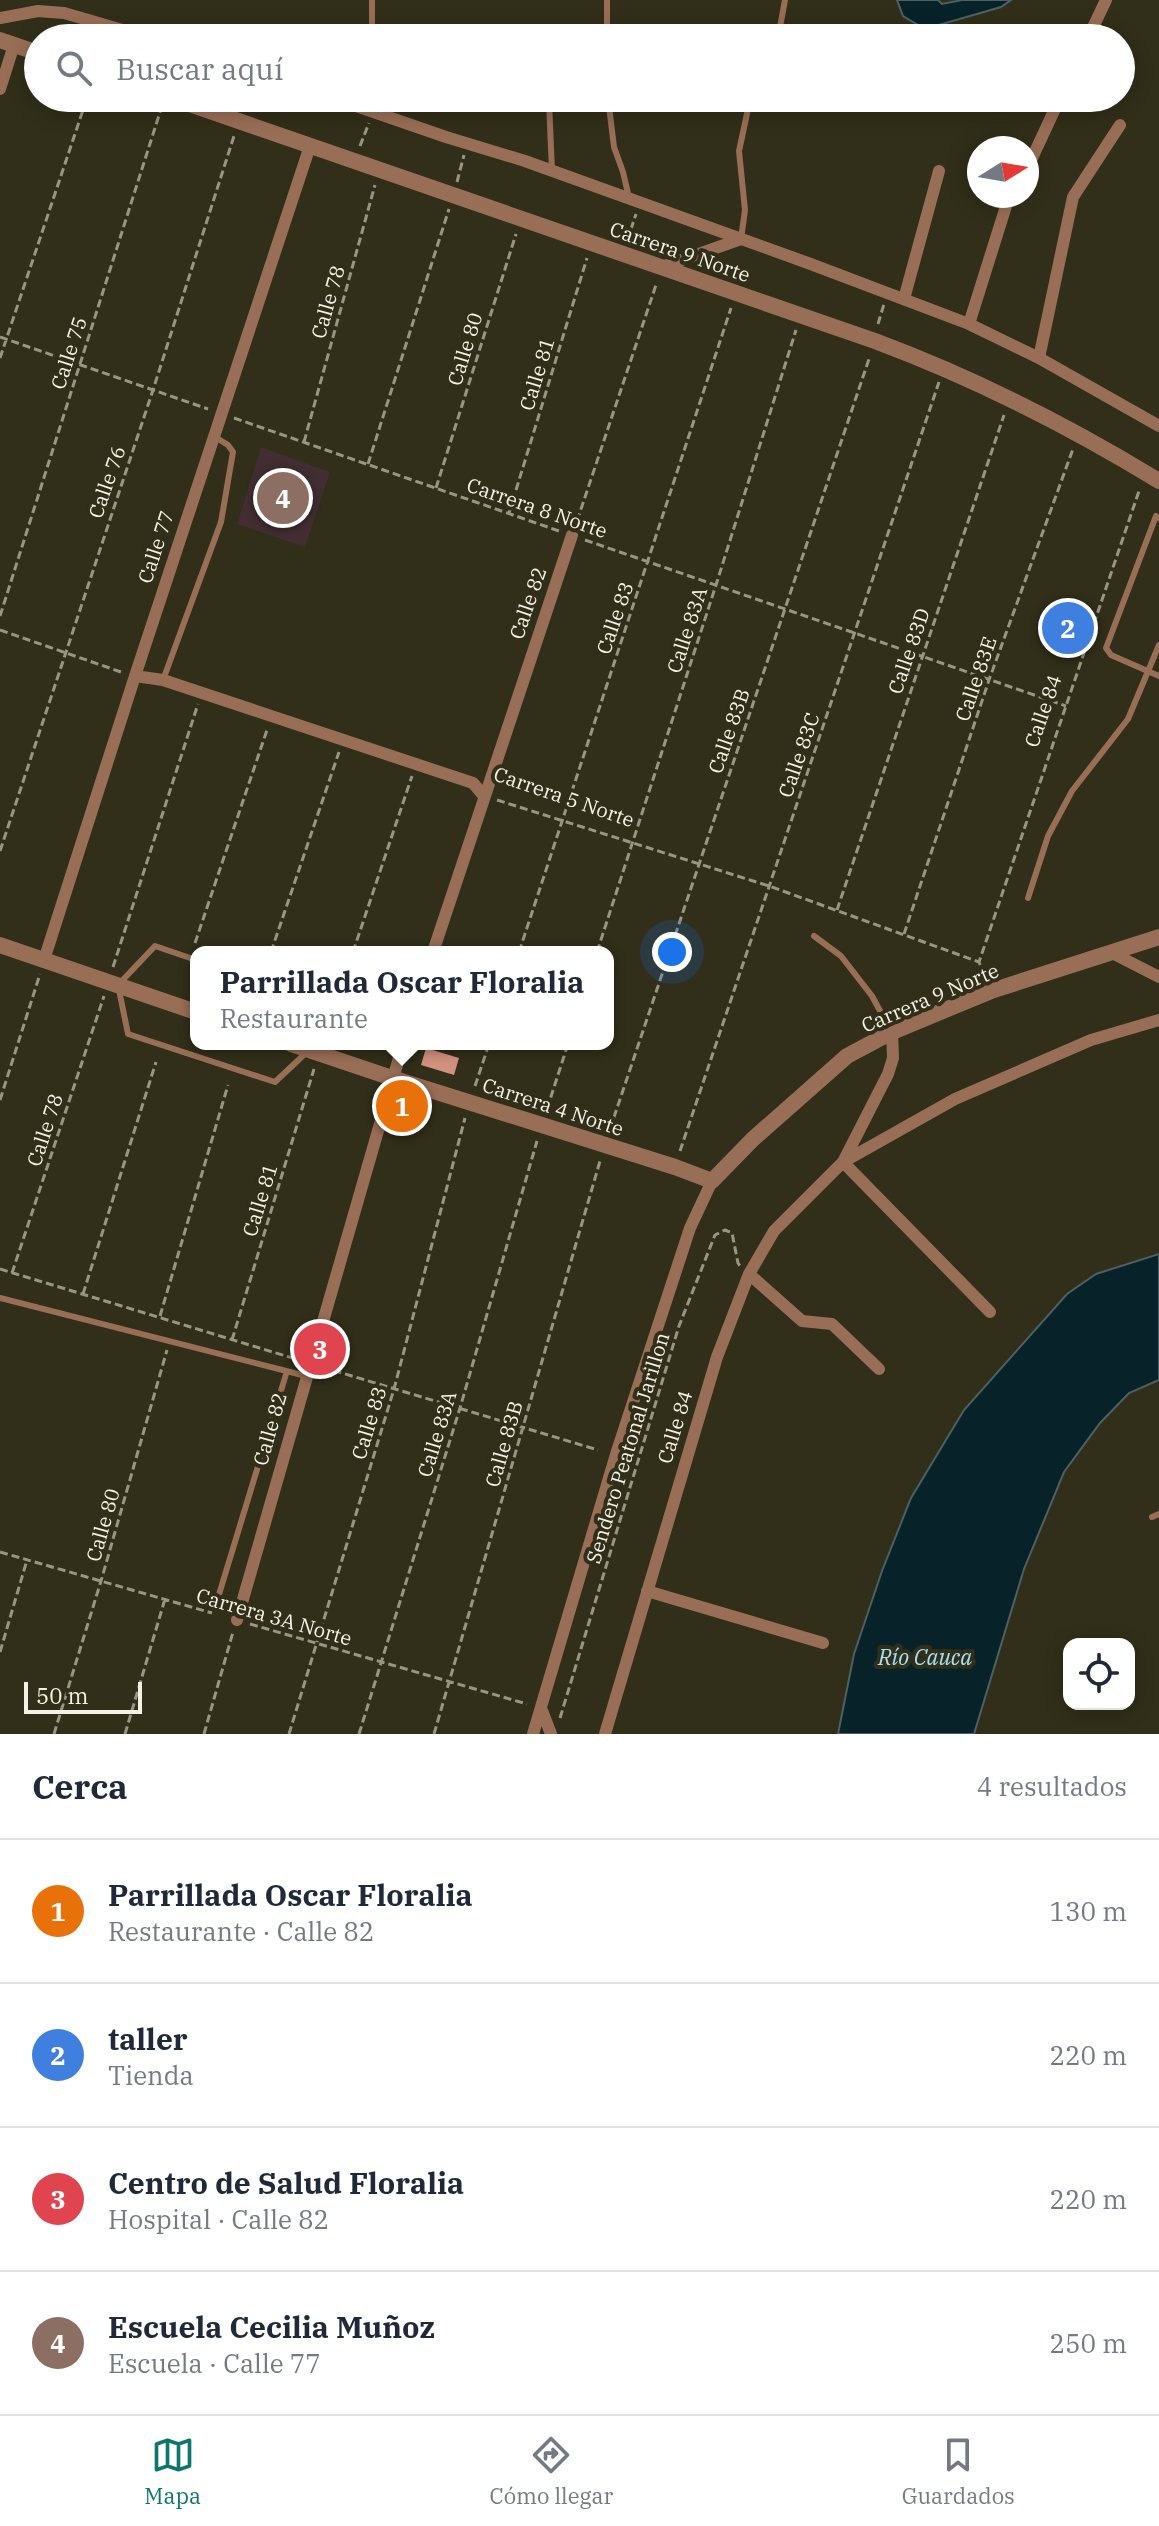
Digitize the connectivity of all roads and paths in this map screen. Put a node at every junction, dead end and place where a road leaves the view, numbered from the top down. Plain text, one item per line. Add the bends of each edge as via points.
1 (372, 0) edge
2 (607, 0) edge
3 (785, 0) edge
4 (1106, 0) edge
5 (0, 18) edge
6 (102, 24) edge
7 (372, 24) edge
8 (607, 24) edge
9 (781, 24) edge
10 (1095, 24) edge
11 (7, 42) edge
12 (0, 89) edge
13 (82, 112) edge
14 (160, 112) edge
15 (213, 112) edge
16 (373, 112) joint
17 (549, 112) edge
18 (610, 112) edge
19 (747, 112) edge
20 (1053, 112) edge
21 (239, 121) junction
22 (1120, 125) dead end
23 (1039, 143) edge
24 (467, 144) junction
25 (310, 146) junction
26 (354, 161) junction
27 (380, 170) junction
28 (552, 171) junction
29 (939, 171) dead end
30 (453, 195) junction
31 (634, 201) junction
32 (1005, 208) edge
33 (521, 219) junction
34 (741, 239) junction
35 (592, 243) junction
36 (622, 254) junction
37 (662, 267) junction
38 (736, 293) junction
39 (888, 293) junction
40 (904, 299) junction
41 (800, 315) junction
42 (969, 324) junction
43 (0, 337) edge
44 (6, 339) junction
45 (874, 340) junction
46 (0, 358) edge
47 (1039, 358) junction
48 (80, 364) junction
49 (944, 367) junction
50 (153, 390) junction
51 (1009, 400) junction
52 (222, 414) junction
53 (1159, 426) edge
54 (1078, 435) junction
55 (214, 436) junction
56 (304, 442) junction
57 (368, 464) junction
58 (1152, 477) edge
59 (436, 488) junction
60 (1159, 508) edge
61 (509, 513) junction
62 (1158, 517) edge
63 (572, 535) junction
64 (648, 562) junction
65 (716, 585) junction
66 (785, 609) junction
67 (0, 616) edge
68 (0, 630) edge
69 (854, 633) junction
70 (1159, 645) edge
71 (65, 652) junction
72 (922, 656) junction
73 (1148, 671) junction
74 (135, 676) junction
75 (1159, 676) edge
76 (163, 680) junction
77 (989, 680) junction
78 (202, 693) junction
79 (1066, 706) junction
80 (272, 716) junction
81 (343, 740) junction
82 (416, 765) junction
83 (484, 796) junction
84 (562, 820) junction
85 (633, 841) junction
86 (0, 851) edge
87 (699, 865) junction
88 (769, 886) junction
89 (1028, 898) dead end
90 (837, 910) junction
91 (904, 934) junction
92 (814, 936) dead end
93 (1159, 937) edge
94 (195, 943) dead end
95 (0, 945) edge
96 (273, 946) edge
97 (355, 946) edge
98 (435, 946) edge
99 (521, 946) edge
100 (599, 946) edge
101 (1112, 953) junction
102 (190, 958) edge
103 (979, 962) joint
104 (42, 967) junction
105 (113, 968) dead end
106 (1159, 977) edge
107 (111, 991) junction
108 (190, 1011) edge
109 (1159, 1020) edge
110 (892, 1032) junction
111 (305, 1050) edge
112 (316, 1050) edge
113 (401, 1050) edge
114 (487, 1050) edge
115 (566, 1050) edge
116 (156, 1062) dead end
117 (314, 1069) dead end
118 (392, 1078) junction
119 (228, 1085) dead end
120 (475, 1087) dead end
121 (0, 1100) edge
122 (547, 1109) dead end
123 (465, 1118) dead end
124 (610, 1129) dead end
125 (537, 1141) dead end
126 (680, 1151) dead end
127 (600, 1161) dead end
128 (843, 1162) junction
129 (712, 1181) junction
130 (12, 1273) dead end
131 (749, 1274) junction
132 (83, 1294) dead end
133 (0, 1298) edge
134 (990, 1312) dead end
135 (159, 1317) dead end
136 (176, 1322) dead end
137 (232, 1340) dead end
138 (169, 1343) junction
139 (879, 1369) dead end
140 (287, 1371) junction
141 (306, 1376) junction
142 (0, 1552) edge
143 (27, 1560) junction
144 (101, 1581) junction
145 (647, 1591) junction
146 (165, 1599) junction
147 (237, 1618) junction
148 (823, 1643) dead end
149 (317, 1644) junction
150 (0, 1652) edge
151 (382, 1662) junction
152 (450, 1682) junction
153 (541, 1708) junction
154 (559, 1721) dead end
155 (54, 1734) edge
156 (125, 1734) edge
157 (204, 1734) edge
158 (289, 1734) edge
159 (359, 1734) edge
160 (434, 1734) edge
161 (533, 1734) edge
162 (551, 1734) edge
163 (605, 1734) edge

1 - 7 lane
2 - 8 lane
3 - 9 lane
4 - 10 street
5 - 6 street via 38,11
11 - 12 street
13 - 44 path
14 - 48 path, Calle 75
15 - 21 street, Carrera 9 Norte
16 - 24 street, Carrera 9 Norte
16 - 26 path
17 - 28 lane
18 - 31 lane via 614,147
19 - 34 lane via 739,151 745,210
20 - 23 street
21 - 25 street, Carrera 9 Norte
21 - 50 path, Calle 76
22 - 47 street via 1073,197
24 - 28 street, Carrera 9 Norte
24 - 30 path
25 - 26 street, Carrera 9 Norte
25 - 52 street, Calle 77
26 - 27 street, Carrera 9 Norte
27 - 30 street, Carrera 9 Norte
27 - 56 path, Calle 78
28 - 31 street, Carrera 9 Norte
29 - 40 street
30 - 33 street, Carrera 9 Norte
30 - 57 path
31 - 34 street, Carrera 9 Norte
31 - 36 path
32 - 42 street
33 - 35 street, Carrera 9 Norte
33 - 59 path, Calle 80
34 - 37 street
34 - 39 street, Carrera 9 Norte
35 - 36 street, Carrera 9 Norte
35 - 61 path, Calle 81
36 - 37 street, Carrera 9 Norte
37 - 38 street, Carrera 9 Norte
37 - 63 path
38 - 41 street, Carrera 9 Norte
38 - 64 path, Calle 83
39 - 40 street, Carrera 9 Norte
39 - 45 path, Calle 83B
40 - 42 street, Carrera 9 Norte
41 - 45 street, Carrera 9 Norte
41 - 65 path, Calle 83A
42 - 47 street, Carrera 9 Norte
43 - 44 path, Carrera 8 Norte
44 - 46 path
44 - 48 path, Carrera 8 Norte
45 - 49 street, Carrera 9 Norte
45 - 66 path, Calle 83B
47 - 53 street, Carrera 9 Norte
48 - 50 path, Carrera 8 Norte
48 - 67 path, Calle 75
49 - 51 street, Carrera 9 Norte
49 - 69 path, Calle 83C
50 - 52 path, Carrera 8 Norte
50 - 71 path, Calle 76
51 - 54 street, Carrera 9 Norte
51 - 72 path, Calle 83D
52 - 55 street, Calle 77
52 - 56 path, Carrera 8 Norte
54 - 58 street, Carrera 9 Norte
54 - 77 path, Calle 83E
55 - 74 street, Calle 77
55 - 76 lane via 233,452 221,522
56 - 57 path, Carrera 8 Norte
57 - 59 path, Carrera 8 Norte
58 - 79 path, Calle 84
59 - 61 path, Carrera 8 Norte
60 - 62 lane
61 - 63 path, Carrera 8 Norte
62 - 73 lane via 1106,648
63 - 64 path, Carrera 8 Norte
63 - 83 street, Calle 82
64 - 65 path, Carrera 8 Norte
64 - 84 path, Calle 83
65 - 66 path, Carrera 8 Norte
65 - 85 path, Calle 83A
66 - 69 path, Carrera 8 Norte
66 - 87 path, Calle 83B
68 - 71 path
69 - 72 path, Carrera 8 Norte
69 - 88 path, Calle 83C
70 - 73 lane
71 - 74 path
71 - 86 path, Calle 76
72 - 77 path, Carrera 8 Norte
72 - 90 path, Calle 83D
73 - 75 lane
73 - 89 lane via 1128,719 1072,791 1048,836
74 - 76 street, Carrera 5 Norte
74 - 104 street, Calle 77
76 - 78 street, Carrera 5 Norte
77 - 79 path, Carrera 8 Norte
77 - 91 path, Calle 83E
78 - 80 street, Carrera 5 Norte
78 - 105 path
79 - 103 path, Calle 84
80 - 81 street, Carrera 5 Norte
80 - 94 path
81 - 82 street, Carrera 5 Norte
81 - 96 path
82 - 83 street, Carrera 5 Norte via 473,783
82 - 97 path
83 - 84 path, Carrera 5 Norte
83 - 98 street, Calle 82
84 - 85 path, Carrera 5 Norte
84 - 99 path, Calle 83
85 - 87 path, Carrera 5 Norte
85 - 100 path, Calle 83A
87 - 88 path, Carrera 5 Norte
87 - 124 path, Calle 83B
88 - 90 path, Carrera 5 Norte
88 - 126 path, Calle 83C
90 - 91 path, Carrera 5 Norte
91 - 103 path, Carrera 5 Norte
92 - 110 lane via 841,956
93 - 101 street, Carrera 9 Norte
95 - 104 street
101 - 106 street
101 - 110 street, Carrera 9 Norte via 991,991
102 - 107 lane via 155,946
104 - 107 street
104 - 121 path
107 - 108 street
107 - 111 lane via 128,1034 275,1082
107 - 130 path, Calle 78
109 - 128 street via 1091,1040 955,1099
110 - 128 street via 888,1074
110 - 129 street, Carrera 9 Norte via 847,1056
112 - 118 street, Carrera 4 Norte
113 - 118 street, Calle 82
114 - 120 path
115 - 122 path
116 - 132 path
117 - 137 path, Calle 81
118 - 129 street, Carrera 4 Norte
118 - 141 street, Calle 82
119 - 135 path
123 - 149 path, Calle 83 via 394,1389
125 - 151 path, Calle 83A
127 - 152 path, Calle 83B
128 - 131 street, Calle 84 via 774,1231
128 - 134 street
129 - 153 street via 690,1228 622,1436
131 - 139 street via 802,1321 832,1324
131 - 145 street, Calle 84 via 717,1357
131 - 154 path, Sendero Peatonal Jarillon via 738,1263 732,1233 715,1235 679,1326
133 - 138 lane
136 - 138 path, Calle 80
138 - 140 lane
138 - 144 path, Calle 80
140 - 141 lane
140 - 147 lane via 217,1601
141 - 147 street, Calle 82
142 - 143 path, Carrera 3A Norte
143 - 144 path, Carrera 3A Norte
143 - 150 path
144 - 146 path, Carrera 3A Norte
144 - 155 path, Calle 80
145 - 148 street
145 - 163 street, Calle 84
146 - 147 path, Carrera 3A Norte
146 - 156 path
147 - 149 path, Carrera 3A Norte
147 - 157 path
149 - 151 path, Carrera 3A Norte
149 - 158 path, Calle 83
151 - 152 path, Carrera 3A Norte
151 - 159 path, Calle 83A
152 - 153 path, Carrera 3A Norte
152 - 160 path, Calle 83B
153 - 161 street
153 - 162 street

